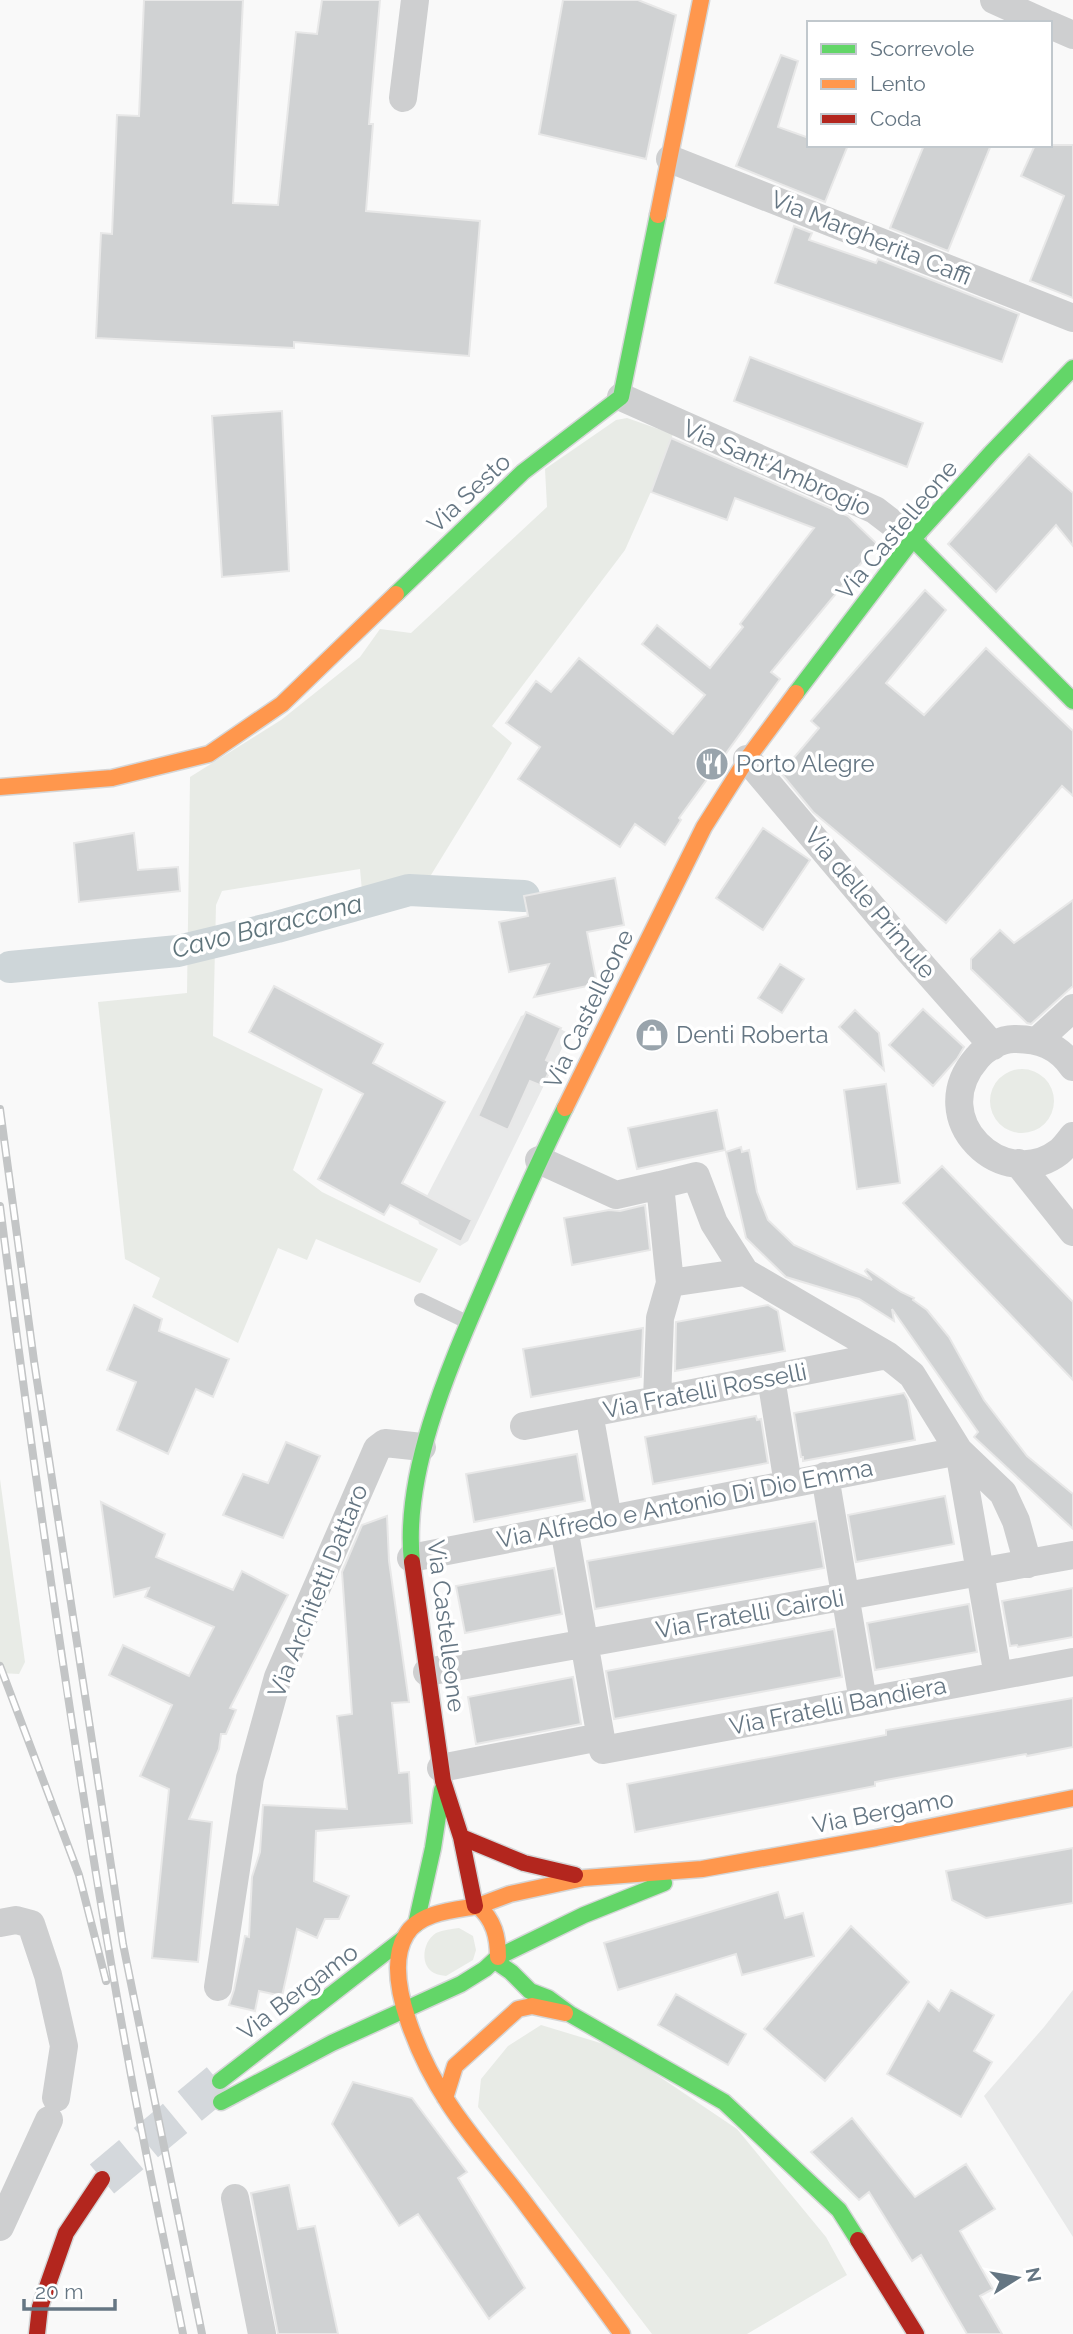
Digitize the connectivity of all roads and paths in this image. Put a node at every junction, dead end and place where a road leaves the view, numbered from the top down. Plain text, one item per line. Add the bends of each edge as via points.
1 (415, 0) edge
2 (701, 0) edge
3 (994, 0) edge
4 (1041, 21) edge
5 (1052, 26) edge
6 (1073, 35) edge
7 (403, 98) dead end
8 (670, 159) junction
9 (1073, 318) edge
10 (1073, 368) edge
11 (621, 397) junction
12 (913, 539) junction
13 (1073, 701) edge
14 (747, 759) junction
15 (0, 787) edge
16 (1073, 1008) edge
17 (1038, 1040) junction
18 (993, 1046) junction
19 (1073, 1067) edge
20 (1073, 1136) edge
21 (539, 1160) junction
22 (1018, 1163) junction
23 (660, 1185) junction
24 (1073, 1232) edge
25 (744, 1272) junction
26 (670, 1283) junction
27 (421, 1300) dead end
28 (469, 1322) junction
29 (887, 1355) junction
30 (771, 1378) junction
31 (657, 1400) junction
32 (589, 1413) junction
33 (524, 1426) dead end
34 (422, 1447) junction
35 (959, 1451) junction
36 (825, 1476) junction
37 (788, 1484) junction
38 (608, 1519) junction
39 (564, 1528) junction
40 (1073, 1556) edge
41 (411, 1558) junction
42 (1028, 1564) junction
43 (980, 1572) junction
44 (845, 1597) junction
45 (585, 1644) junction
46 (1073, 1662) edge
47 (427, 1672) junction
48 (998, 1676) junction
49 (863, 1701) junction
50 (602, 1743) junction
51 (442, 1775) junction
52 (1073, 1798) edge
53 (461, 1837) junction
54 (702, 1869) junction
55 (584, 1878) junction
56 (477, 1906) junction
57 (0, 1923) edge
58 (416, 1924) junction
59 (554, 1931) junction
60 (402, 1941) junction
61 (549, 1954) dead end
62 (497, 1959) junction
63 (415, 1966) dead end
64 (546, 1980) dead end
65 (218, 1987) dead end
66 (548, 1998) junction
67 (404, 2009) junction
68 (570, 2014) junction
69 (220, 2081) tunnel mouth
70 (445, 2098) junction
71 (221, 2102) tunnel mouth
72 (102, 2179) tunnel mouth
73 (235, 2198) dead end
74 (0, 2227) edge
75 (37, 2334) edge
76 (262, 2334) edge
77 (622, 2334) edge
78 (916, 2334) edge

1 - 7 street
2 - 8 main road
3 - 4 street
5 - 6 street
8 - 9 street, Via Margherita Caffi
8 - 11 main road
10 - 12 main road, Via Castelleone
11 - 12 street, Via Sant'Ambrogio via 875,510
11 - 15 main road, Via Sesto via 523,472 282,704 209,754 112,778
12 - 13 main road, Via Sant'Ambrogio
12 - 14 main road, Via Castelleone
14 - 18 street, Via delle Primule
14 - 21 main road, Via Castelleone via 704,827
16 - 17 street
17 - 18 street via 1010,1039
17 - 19 street via 1062,1053
18 - 22 street via 965,1072 958,1105 964,1127 981,1149
20 - 22 street via 1059,1152 1039,1162
21 - 23 street via 616,1195
21 - 28 main road, Via Castelleone
22 - 24 street
23 - 25 street via 696,1176 714,1223
23 - 26 street
25 - 26 street
25 - 29 street
26 - 31 street via 660,1318
27 - 28 lane
28 - 34 main road, Via Castelleone
29 - 30 street, Via Fratelli Rosselli
29 - 35 street via 912,1375
30 - 31 street, Via Fratelli Rosselli
30 - 37 street
31 - 32 street, Via Fratelli Rosselli
32 - 33 street, Via Fratelli Rosselli
32 - 38 street
34 - 41 main road, Via Castelleone via 411,1519
34 - 65 street, Via Architetti Dattaro via 385,1443 377,1449 278,1676 250,1778
35 - 36 street, Via Alfredo e Antonio Di Dio Emma
35 - 42 street via 1003,1493
35 - 43 street
36 - 37 street, Via Alfredo e Antonio Di Dio Emma
36 - 44 street
37 - 38 street, Via Alfredo e Antonio Di Dio Emma
38 - 39 street, Via Alfredo e Antonio Di Dio Emma
39 - 41 street, Via Alfredo e Antonio Di Dio Emma
39 - 45 street
40 - 42 street, Via Fratelli Cairoli
41 - 47 main road, Via Castelleone
42 - 43 street, Via Fratelli Cairoli
43 - 44 street, Via Fratelli Cairoli
43 - 48 street
44 - 45 street, Via Fratelli Cairoli
44 - 49 street
45 - 47 street, Via Fratelli Cairoli
45 - 50 street
46 - 48 street, Via Fratelli Bandiera
47 - 51 main road, Via Castelleone
48 - 49 street, Via Fratelli Bandiera
49 - 50 street, Via Fratelli Bandiera
50 - 51 street, Via Fratelli Bandiera
51 - 53 main road, Via Castelleone
51 - 58 main road, Via Castelleone via 433,1848
52 - 54 main road, Via Bergamo
53 - 55 main road, Via Bergamo via 524,1863
53 - 56 main road, Via Castelleone
54 - 55 main road, Via Bergamo
54 - 59 main road, Via Bergamo
55 - 56 main road, Via Bergamo
56 - 58 main road, Via Bergamo via 444,1912
56 - 62 main road via 488,1913 496,1930
57 - 74 street via 32,1924 64,2046 53,2109
58 - 60 main road, Via Bergamo
59 - 61 main road
59 - 62 main road, Via Bergamo
60 - 63 main road via 406,1957
60 - 67 main road via 398,1963
60 - 69 main road, Via Bergamo
62 - 66 main road via 530,1991
62 - 67 main road, Via Bergamo via 473,1977 437,1987
64 - 66 main road
66 - 68 main road
67 - 70 main road
67 - 71 main road, Via Bergamo
68 - 70 main road via 533,2006 518,2010 455,2066
68 - 78 main road via 724,2102 839,2210
70 - 77 main road
72 - 75 main road via 66,2233 40,2307
73 - 76 street

